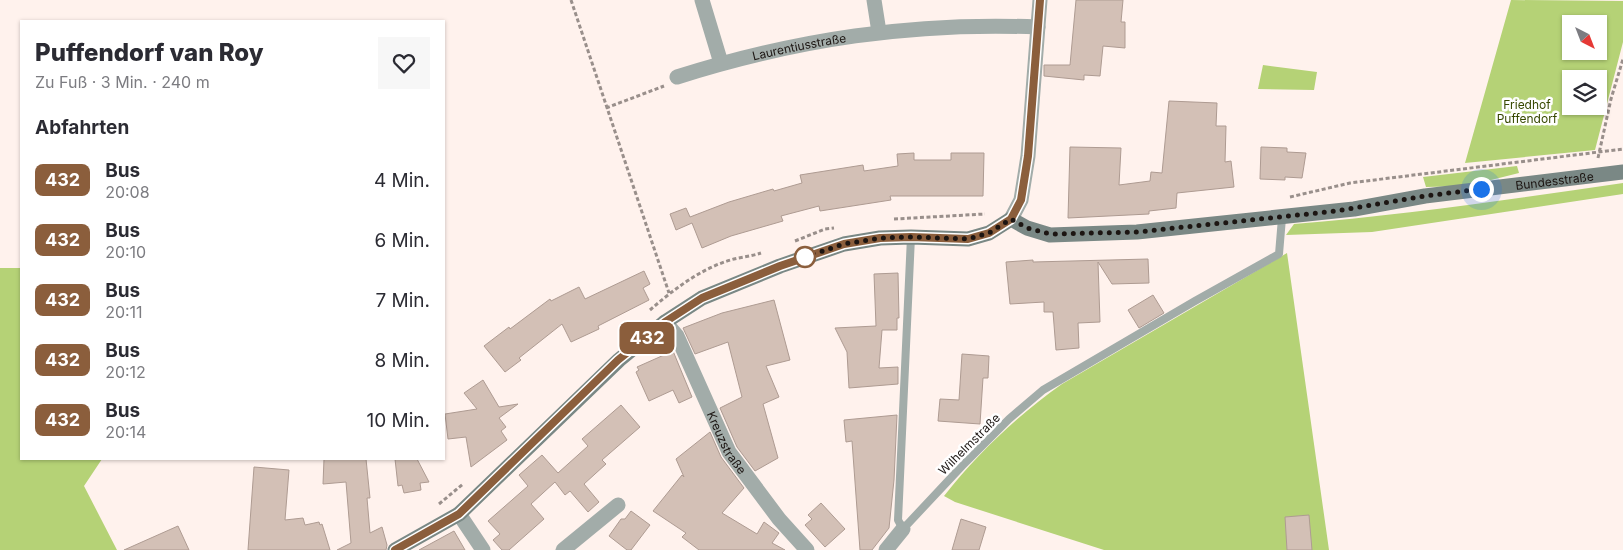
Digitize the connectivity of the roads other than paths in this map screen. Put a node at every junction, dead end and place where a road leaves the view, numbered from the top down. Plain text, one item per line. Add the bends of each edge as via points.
1 (702, 0) edge
2 (874, 0) edge
3 (1040, 0) edge
4 (1038, 27) junction
5 (879, 32) junction
6 (721, 63) junction
7 (677, 77) road end
8 (1623, 172) edge
9 (1282, 218) junction
10 (1011, 219) junction
11 (911, 237) junction
12 (665, 322) junction
13 (618, 505) dead end
14 (459, 514) junction
15 (903, 529) junction
16 (395, 550) edge
17 (483, 550) edge
18 (563, 550) edge
19 (807, 550) edge
20 (886, 550) edge

1 - 6 street
2 - 5 street
3 - 4 street
4 - 5 street, Laurentiusstraße via 948,27
4 - 10 street via 1028,156 1021,200
5 - 6 street, Laurentiusstraße via 838,37
6 - 7 street, Laurentiusstraße
8 - 9 street, Bundesstraße via 1425,196
9 - 10 street, Bundesstraße via 1074,235 1050,234 1027,228
9 - 15 lane, Wilhelmstraße via 1279,254 1044,390 1003,426
10 - 11 street via 989,233 968,239
11 - 12 street via 844,244 780,266 702,298
11 - 15 lane via 898,520
12 - 14 street via 618,360
12 - 19 street, Kreuzstraße via 677,336 729,452
13 - 18 street
14 - 16 street
14 - 17 street
15 - 20 street

